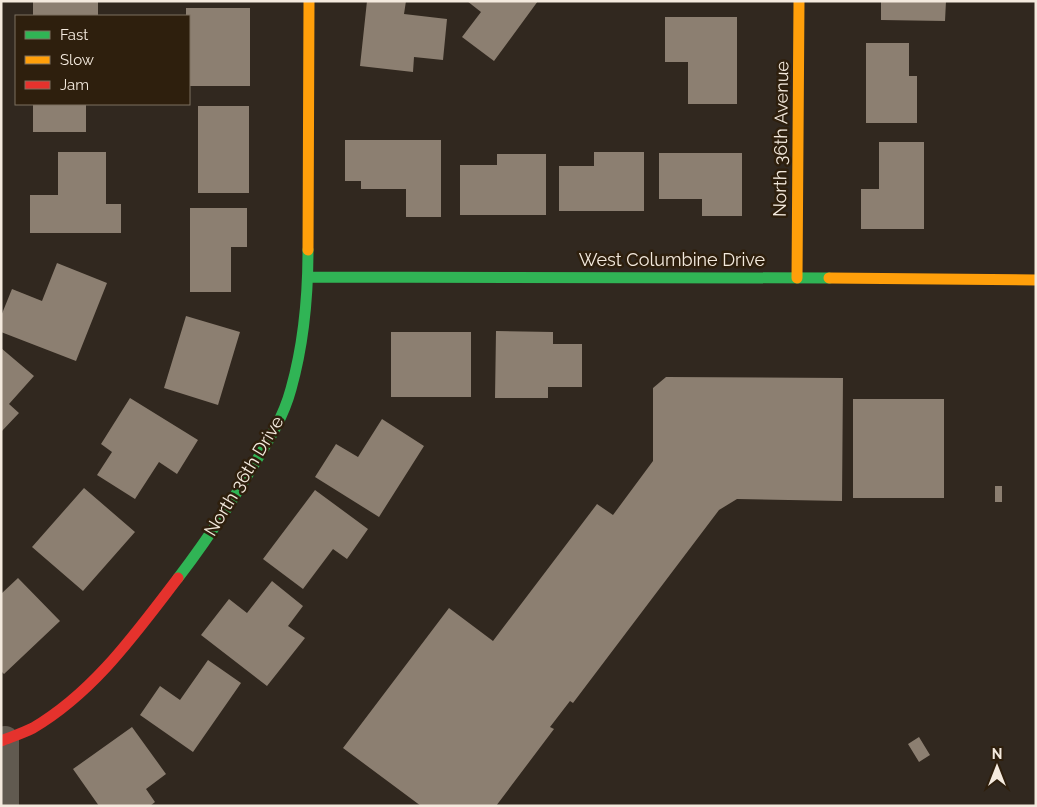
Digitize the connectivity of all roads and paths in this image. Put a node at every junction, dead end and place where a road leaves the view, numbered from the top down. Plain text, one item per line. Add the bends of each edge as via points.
1 (309, 1) edge
2 (800, 1) edge
3 (308, 277) junction
4 (797, 278) junction
5 (1036, 280) edge
6 (3, 740) edge
7 (5, 806) edge

1 - 3 street, North 36th Drive
2 - 4 street, North 36th Avenue
3 - 4 street, West Columbine Drive
3 - 6 street, North 36th Drive via 304,332 291,391 275,431 232,501 195,556 114,660 80,694 32,728
4 - 5 street, West Columbine Drive
6 - 7 street, North 36th Drive

